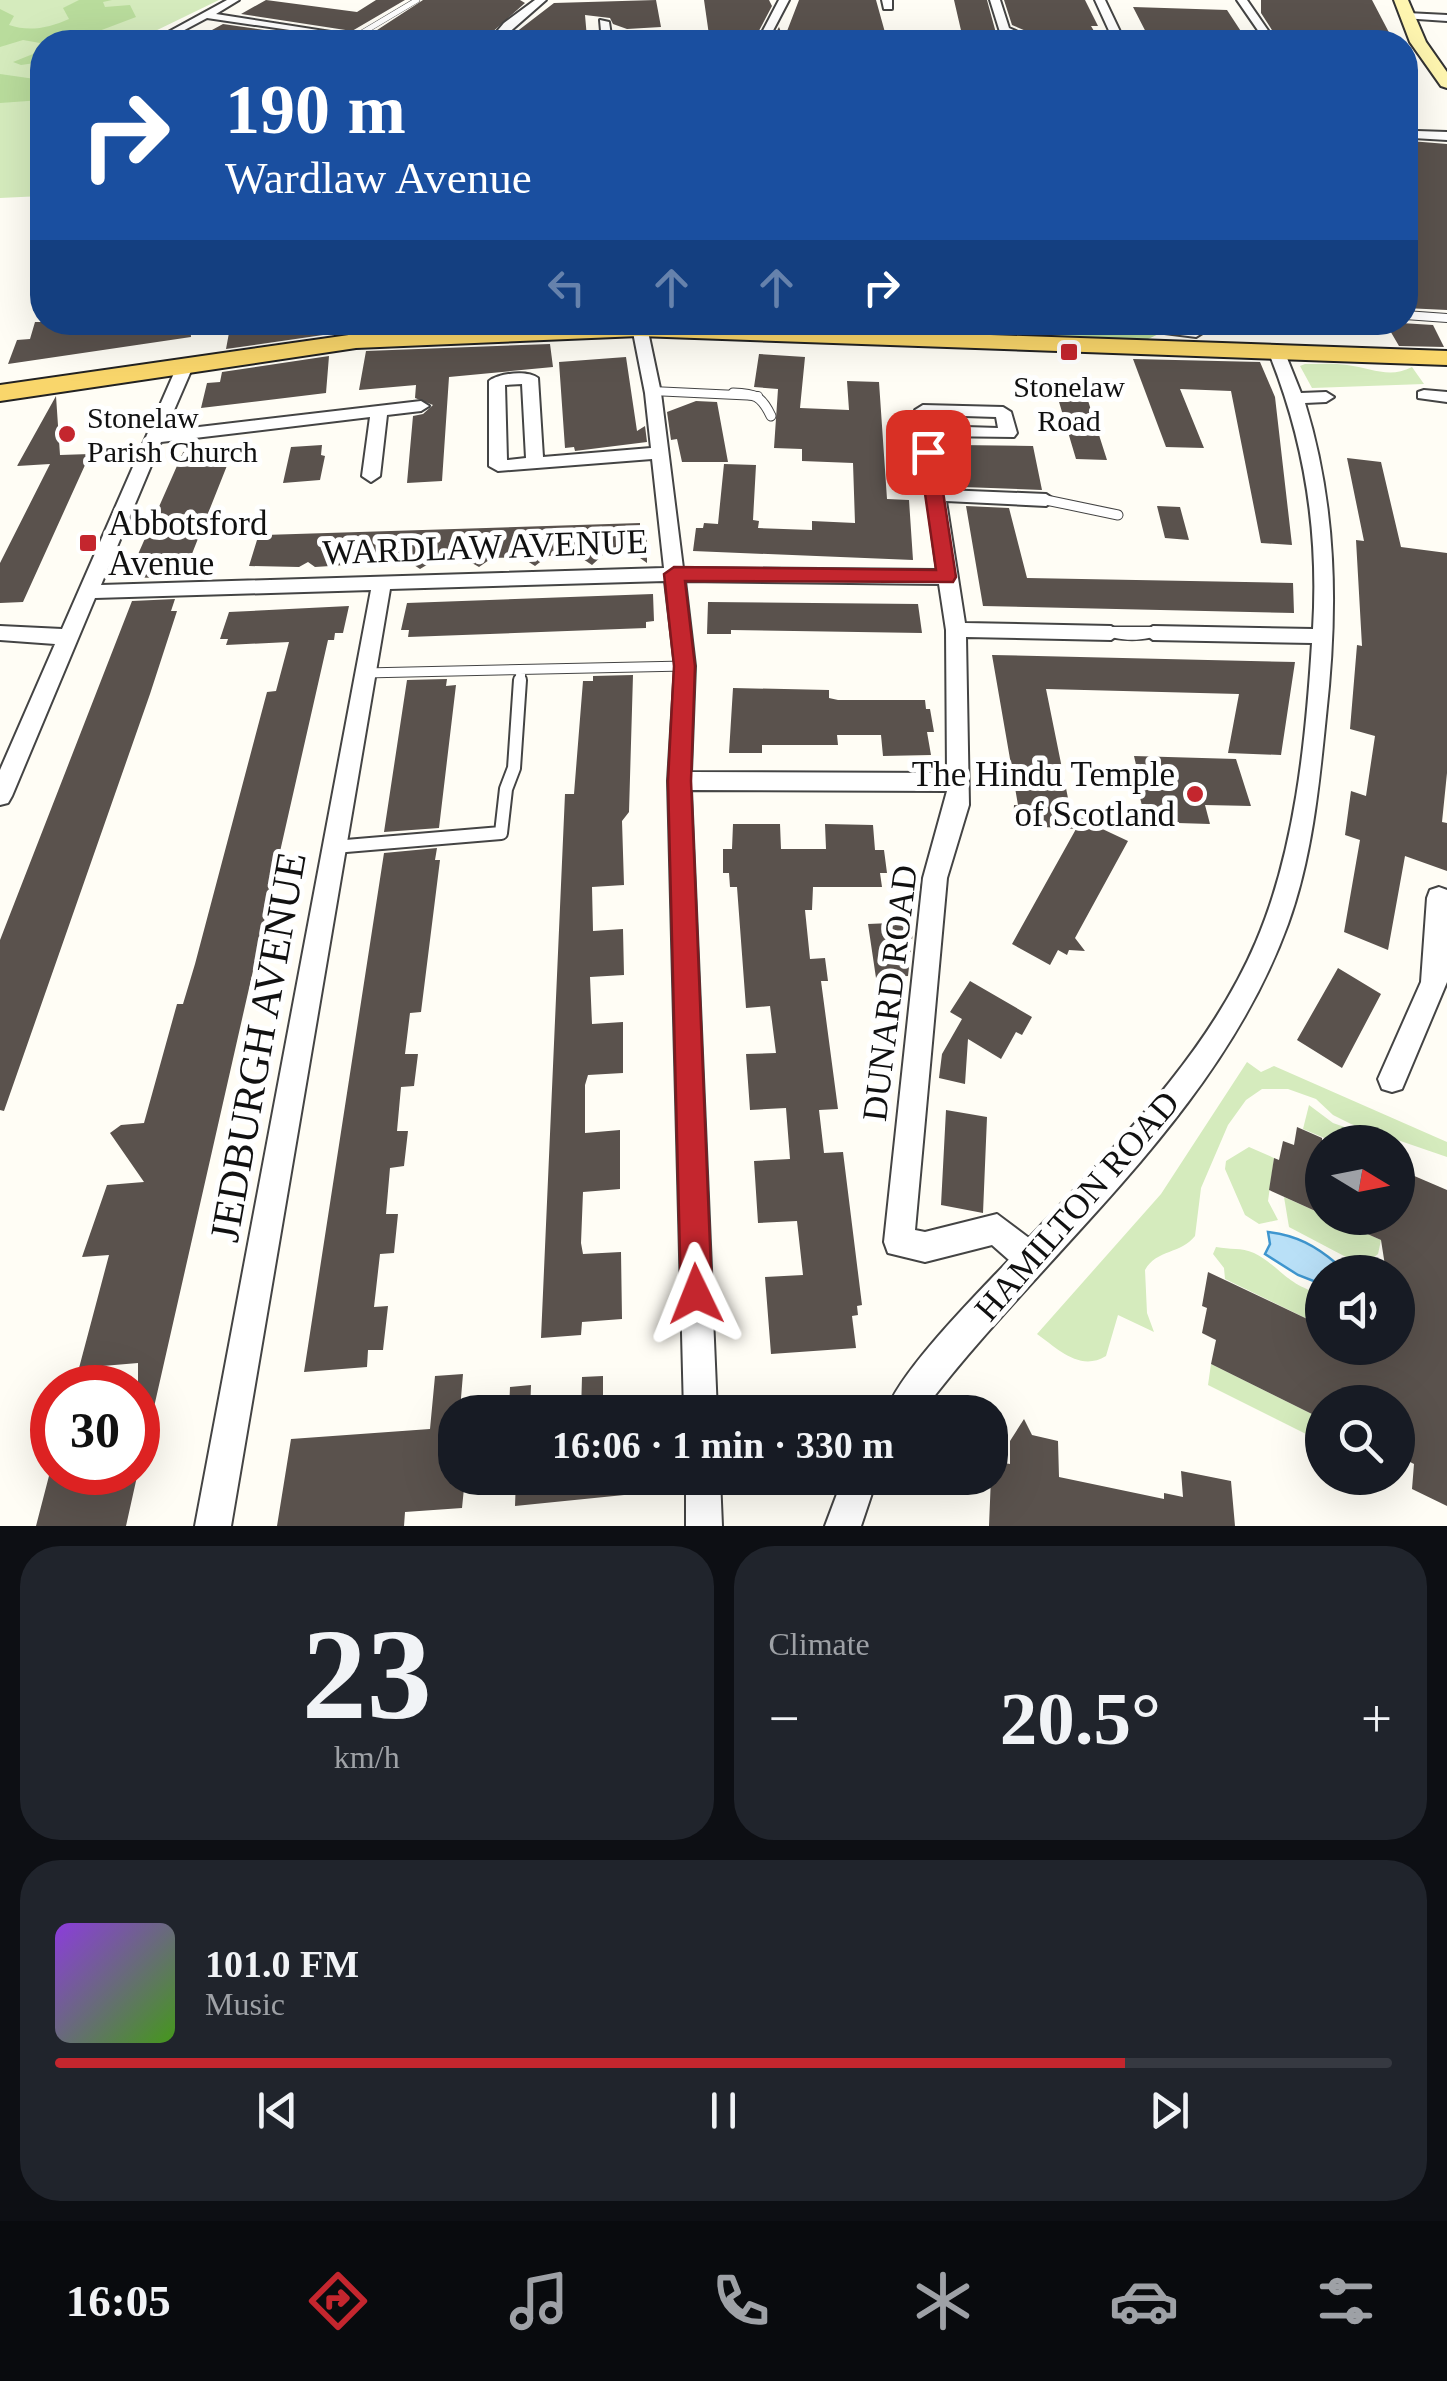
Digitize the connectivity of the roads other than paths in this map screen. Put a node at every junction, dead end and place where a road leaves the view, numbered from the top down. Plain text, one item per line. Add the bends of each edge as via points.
1 (234, 0) edge
2 (418, 0) edge
3 (542, 0) edge
4 (784, 0) edge
5 (995, 0) edge
6 (1100, 0) edge
7 (1242, 0) edge
8 (1404, 8) edge
9 (204, 15) junction
10 (1447, 18) edge
11 (604, 22) dead end
12 (177, 30) edge
13 (307, 30) edge
14 (367, 30) edge
15 (505, 30) edge
16 (605, 30) edge
17 (768, 30) edge
18 (1004, 30) edge
19 (1114, 30) edge
20 (1263, 30) edge
21 (1418, 42) edge
22 (1447, 84) edge
23 (1418, 135) edge
24 (1447, 136) edge
25 (1418, 316) edge
26 (1447, 318) edge
27 (341, 335) edge
28 (641, 335) edge
29 (1198, 335) edge
30 (1278, 353) junction
31 (1447, 358) edge
32 (186, 364) junction
33 (652, 391) junction
34 (0, 392) edge
35 (1424, 395) dead end
36 (1447, 396) edge
37 (1326, 397) dead end
38 (1298, 398) junction
39 (421, 406) dead end
40 (379, 411) junction
41 (770, 416) dead end
42 (926, 432) dead end
43 (154, 438) junction
44 (659, 453) junction
45 (535, 463) junction
46 (371, 476) dead end
47 (933, 495) junction
48 (1046, 500) joint
49 (1118, 515) dead end
50 (674, 574) junction
51 (946, 577) junction
52 (382, 582) junction
53 (86, 592) junction
54 (956, 630) junction
55 (1111, 632) joint
56 (0, 633) edge
57 (1153, 633) joint
58 (1325, 636) junction
59 (66, 637) junction
60 (684, 666) junction
61 (521, 670) junction
62 (366, 673) junction
63 (679, 781) junction
64 (959, 782) junction
65 (0, 796) edge
66 (334, 847) junction
67 (1439, 898) dead end
68 (1440, 985) edge
69 (1392, 1079) dead end
70 (1030, 1259) junction
71 (699, 1395) edge
72 (916, 1395) edge
73 (703, 1495) edge
74 (854, 1495) edge
75 (213, 1526) edge
76 (704, 1526) edge
77 (842, 1526) edge

1 - 9 street
2 - 14 lane
3 - 15 street
4 - 17 street
5 - 18 street
6 - 19 street
7 - 20 street
8 - 10 street
9 - 12 street
9 - 13 street
11 - 16 street
21 - 22 main road
23 - 24 street
25 - 26 lane
27 - 32 main road
28 - 33 street
29 - 30 main road
30 - 31 main road
30 - 38 street, HAMILTON ROAD
32 - 34 main road
32 - 43 street
33 - 41 lane via 755,394
33 - 44 street
35 - 36 street
37 - 38 street
38 - 58 street, HAMILTON ROAD via 1322,512
39 - 40 street
40 - 43 street
40 - 46 street
42 - 47 street, DUNARD ROAD
43 - 53 street
44 - 45 street
44 - 50 street
45 - 45 street via 498,466 497,380 530,378
47 - 48 street
47 - 51 street, DUNARD ROAD
48 - 49 lane
50 - 51 street, WARDLAW AVENUE
50 - 52 street, WARDLAW AVENUE
50 - 60 street
51 - 54 street, DUNARD ROAD
52 - 53 street, WARDLAW AVENUE
52 - 62 street, JEDBURGH AVENUE
53 - 59 street
54 - 55 street
54 - 64 street, DUNARD ROAD
55 - 57 street
56 - 59 street
57 - 58 street
58 - 70 street, HAMILTON ROAD via 1289,882 1264,951 1218,1038 1126,1159
59 - 65 street
60 - 61 lane
60 - 63 street
61 - 62 lane
61 - 66 lane via 514,768 500,834
62 - 66 street, JEDBURGH AVENUE
63 - 64 street
63 - 71 street
64 - 70 street, DUNARD ROAD via 934,878 899,1242 925,1247 996,1229
66 - 75 street, JEDBURGH AVENUE
67 - 68 street
68 - 69 street
70 - 72 street, HAMILTON ROAD
73 - 76 street
74 - 77 street

